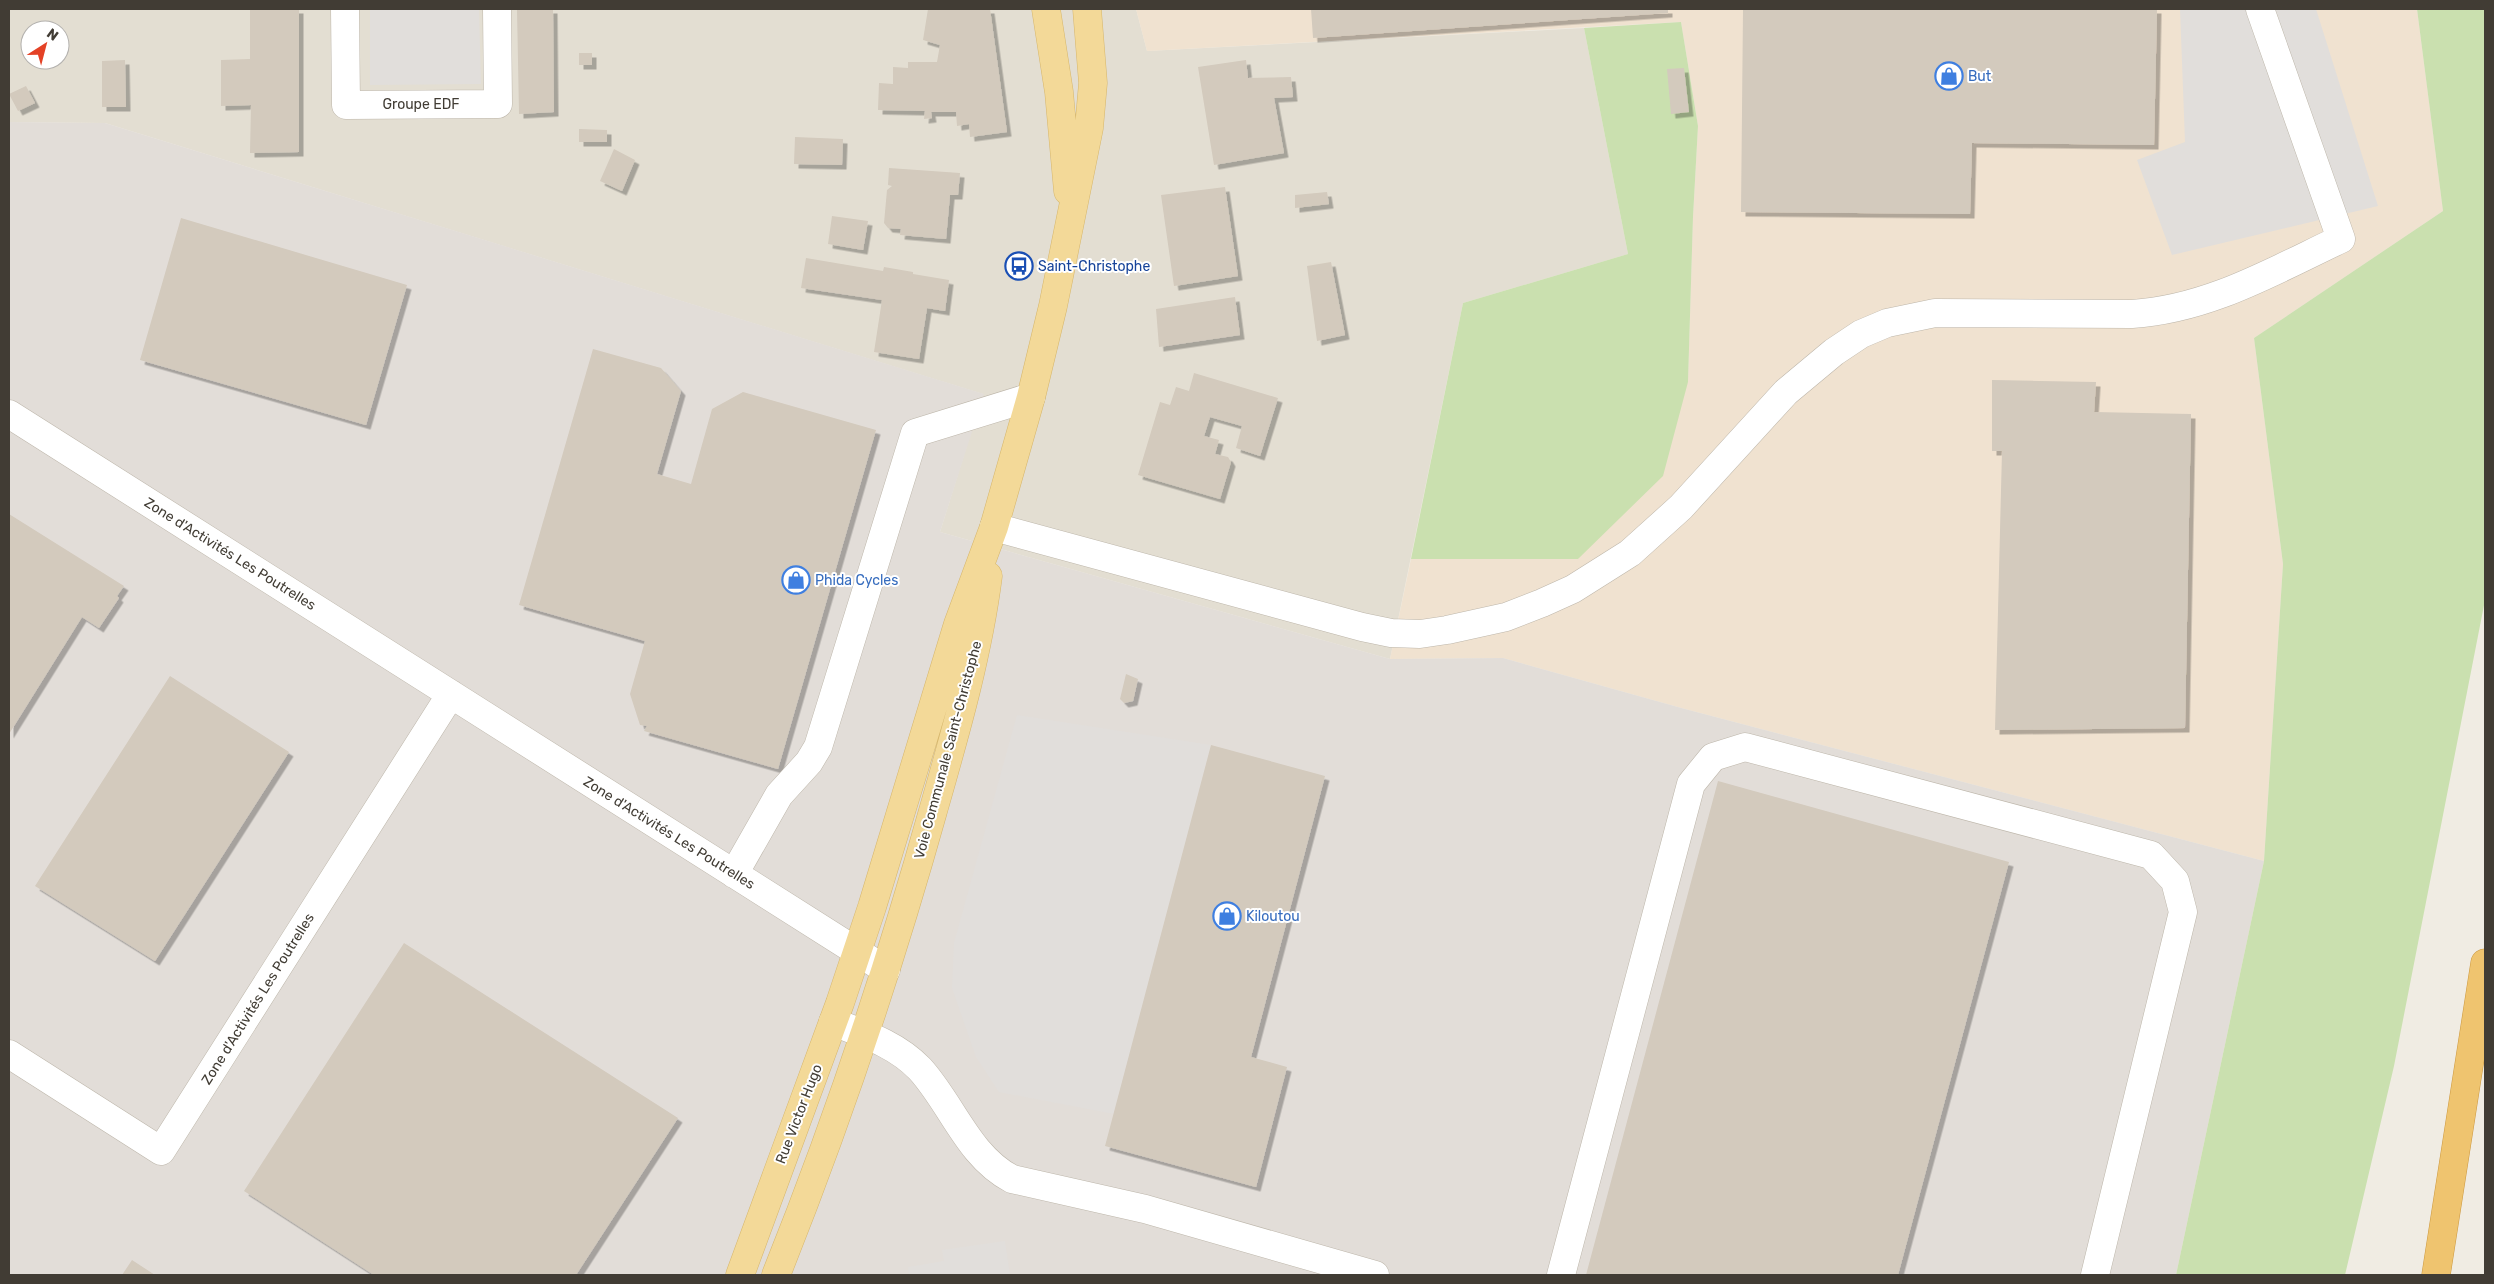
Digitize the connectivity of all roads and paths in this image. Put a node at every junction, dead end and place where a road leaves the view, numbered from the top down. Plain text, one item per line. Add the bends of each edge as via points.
1 (345, 9) edge
2 (497, 9) edge
3 (1046, 9) edge
4 (1087, 9) edge
5 (2260, 9) edge
6 (1071, 212) junction
7 (1030, 397) junction
8 (9, 414) edge
9 (994, 527) junction
10 (451, 694) junction
11 (734, 874) junction
12 (857, 952) junction
13 (2485, 963) edge
14 (886, 970) junction
15 (833, 1022) junction
16 (864, 1034) junction
17 (9, 1054) edge
18 (2436, 1268) edge
19 (740, 1275) edge
20 (776, 1275) edge
21 (1375, 1275) edge
22 (1561, 1275) edge
23 (2095, 1275) edge

1 - 2 street, Groupe EDF via 346,105 356,105 498,104
3 - 6 main road, Voie Communale Saint-Christophe via 1059,92
4 - 6 main road, Voie Communale Saint-Christophe via 1093,96 1086,149
5 - 9 street via 2342,239 2246,284 2164,312 1935,313 1887,323 1861,334 1786,392 1681,507 1630,553 1573,589 1506,617 1420,634 1391,633 1324,618
6 - 7 main road, Voie Communale Saint-Christophe
7 - 9 main road, Voie Communale Saint-Christophe
7 - 11 street via 915,433 818,747 779,795
8 - 10 street, Zone d'Activités Les Poutrelles
9 - 12 main road, Voie Communale Saint-Christophe via 958,624
9 - 14 main road, Voie Communale Saint-Christophe via 980,628 922,851
10 - 11 street, Zone d'Activités Les Poutrelles
10 - 17 street, Zone d'Activités Les Poutrelles via 161,1151
11 - 12 street, Zone d'Activités Les Poutrelles
12 - 14 street, Zone d'Activités Les Poutrelles
12 - 15 main road, Rue Victor Hugo
13 - 18 highway
14 - 16 main road
15 - 16 street
15 - 19 main road, Rue Victor Hugo
16 - 20 main road
16 - 21 street via 902,1053 919,1068 980,1153 999,1172 1012,1179 1145,1209
22 - 23 street via 1691,784 1713,757 1745,747 2151,855 2175,881 2183,912

